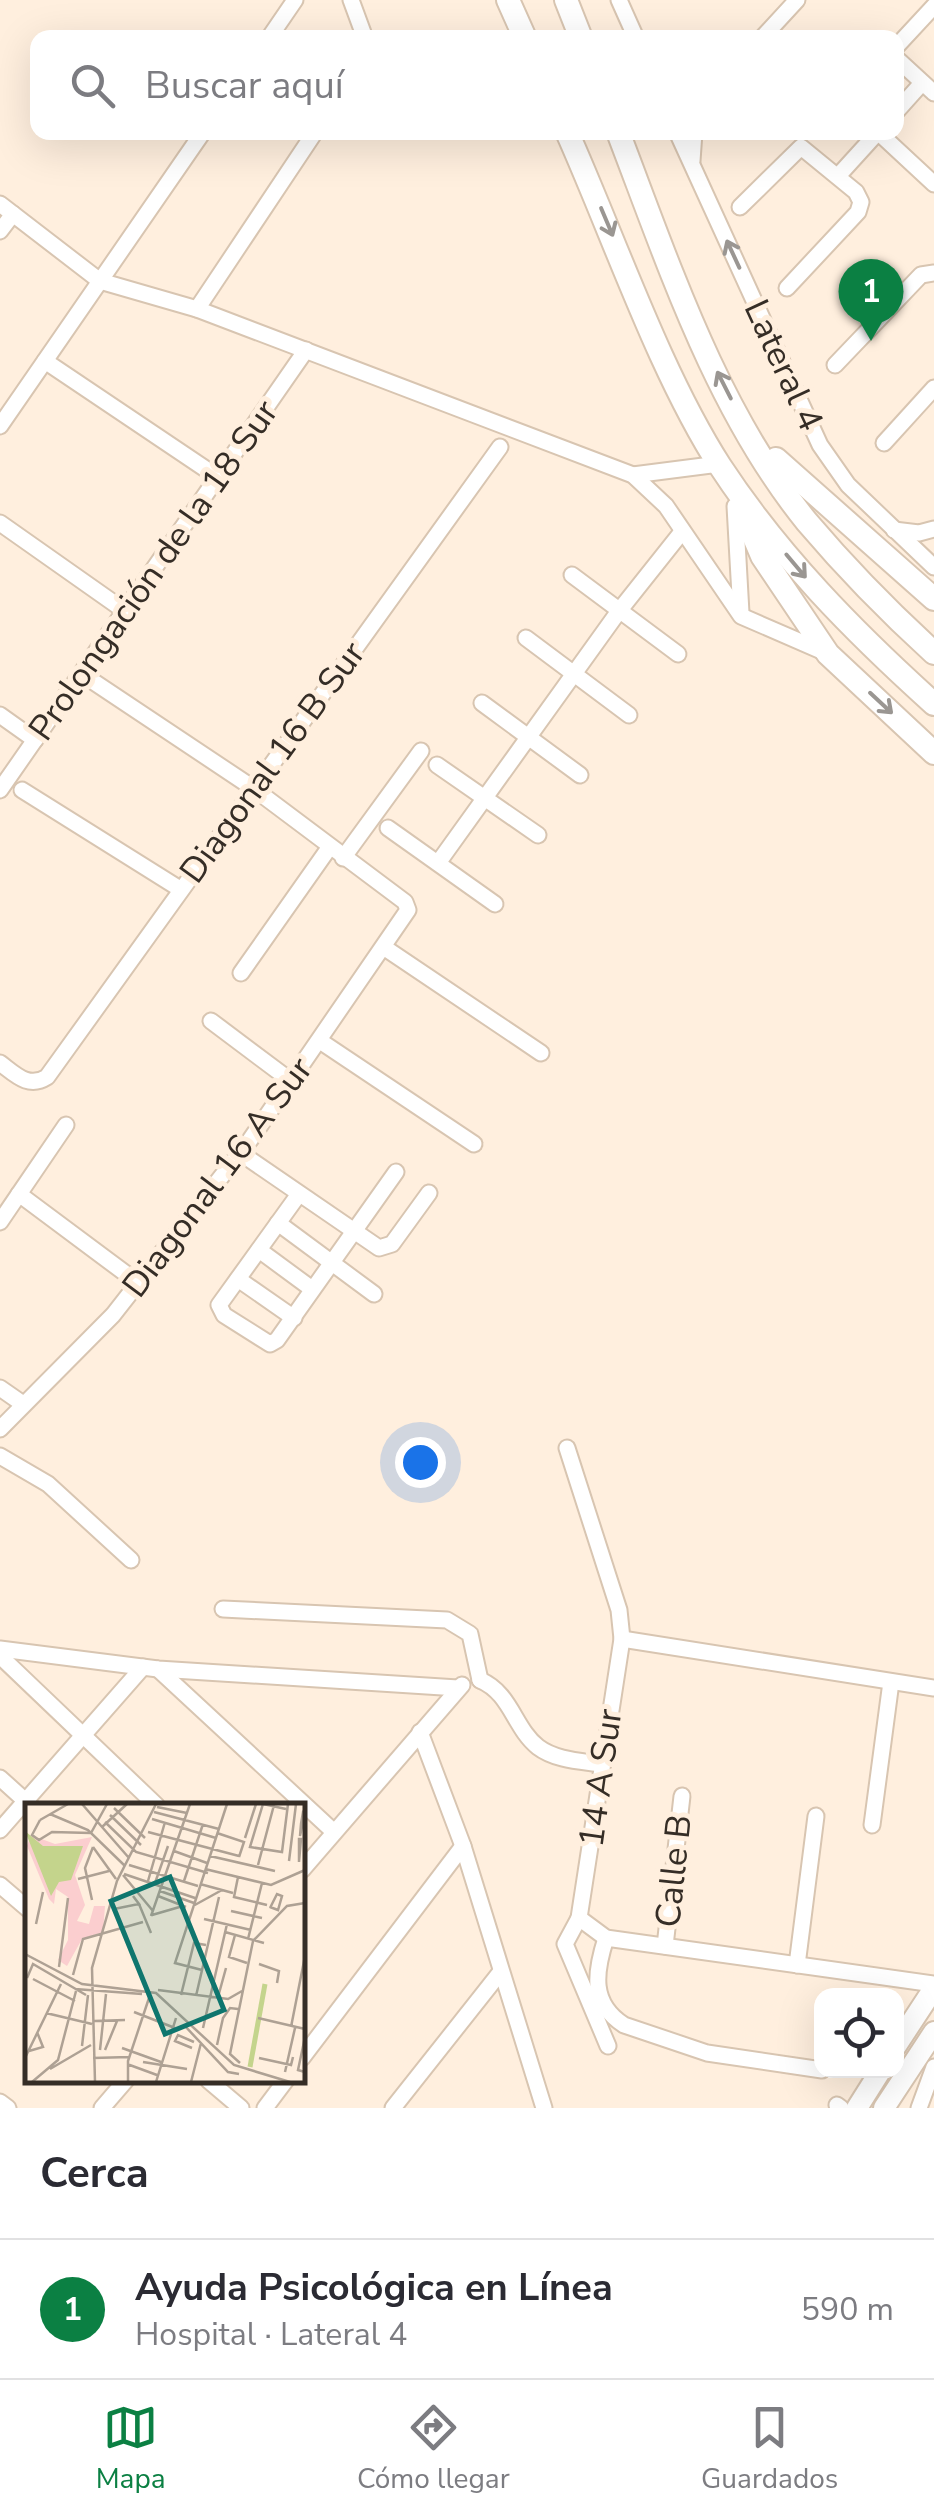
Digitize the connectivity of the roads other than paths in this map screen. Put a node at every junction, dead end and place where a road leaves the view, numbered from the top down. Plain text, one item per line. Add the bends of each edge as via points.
1 (295, 0) edge
2 (351, 0) edge
3 (508, 0) edge
4 (566, 0) edge
5 (619, 0) edge
6 (633, 0) edge
7 (798, 0) edge
8 (934, 6) edge
9 (274, 30) edge
10 (363, 30) edge
11 (521, 30) edge
12 (578, 30) edge
13 (633, 30) edge
14 (774, 30) edge
15 (904, 38) edge
16 (904, 66) edge
17 (928, 88) edge
18 (904, 106) edge
19 (198, 140) edge
20 (310, 140) edge
21 (570, 140) edge
22 (621, 140) edge
23 (681, 140) edge
24 (694, 140) edge
25 (871, 140) edge
26 (887, 140) edge
27 (692, 164) junction
28 (838, 176) junction
29 (934, 184) edge
30 (740, 207) dead end
31 (6, 209) edge
32 (0, 231) edge
33 (934, 273) edge
34 (100, 281) junction
35 (787, 288) dead end
36 (197, 309) junction
37 (306, 350) junction
38 (44, 361) junction
39 (835, 365) dead end
40 (934, 388) edge
41 (0, 426) edge
42 (750, 436) junction
43 (884, 443) dead end
44 (500, 447) dead end
45 (726, 473) junction
46 (633, 475) junction
47 (220, 478) junction
48 (0, 524) edge
49 (893, 529) junction
50 (934, 529) edge
51 (681, 533) junction
52 (934, 567) edge
53 (572, 576) dead end
54 (934, 599) edge
55 (125, 611) junction
56 (619, 611) junction
57 (741, 616) junction
58 (526, 638) dead end
59 (934, 653) edge
60 (678, 654) dead end
61 (828, 654) junction
62 (82, 674) junction
63 (574, 674) junction
64 (482, 703) dead end
65 (934, 704) edge
66 (0, 715) edge
67 (629, 715) dead end
68 (529, 738) junction
69 (35, 740) junction
70 (422, 752) dead end
71 (934, 753) edge
72 (437, 766) dead end
73 (580, 775) dead end
74 (253, 788) junction
75 (0, 790) edge
76 (22, 790) dead end
77 (484, 800) junction
78 (388, 828) dead end
79 (538, 834) dead end
80 (336, 853) junction
81 (438, 864) junction
82 (180, 890) junction
83 (496, 904) dead end
84 (386, 948) junction
85 (241, 973) dead end
86 (212, 1021) dead end
87 (320, 1040) junction
88 (541, 1053) dead end
89 (0, 1064) edge
90 (291, 1081) junction
91 (66, 1125) dead end
92 (474, 1144) dead end
93 (238, 1152) junction
94 (396, 1172) dead end
95 (428, 1193) dead end
96 (19, 1194) junction
97 (299, 1194) junction
98 (0, 1222) edge
99 (278, 1223) junction
100 (352, 1232) junction
101 (258, 1250) junction
102 (331, 1261) junction
103 (238, 1279) junction
104 (137, 1282) junction
105 (312, 1289) junction
106 (374, 1294) dead end
107 (294, 1318) junction
108 (0, 1388) edge
109 (24, 1404) junction
110 (0, 1429) edge
111 (568, 1448) dead end
112 (0, 1456) edge
113 (131, 1560) dead end
114 (222, 1609) dead end
115 (622, 1638) junction
116 (0, 1652) edge
117 (150, 1668) junction
118 (480, 1680) junction
119 (892, 1682) junction
120 (458, 1688) junction
121 (934, 1688) edge
122 (420, 1732) junction
123 (82, 1738) junction
124 (600, 1764) junction
125 (0, 1778) edge
126 (682, 1796) dead end
127 (28, 1803) edge
128 (154, 1803) edge
129 (301, 1803) edge
130 (25, 1806) edge
131 (305, 1806) edge
132 (816, 1816) dead end
133 (872, 1825) dead end
134 (0, 1830) edge
135 (334, 1832) junction
136 (462, 1846) junction
137 (305, 1866) edge
138 (0, 1885) edge
139 (25, 1907) edge
140 (579, 1918) junction
141 (606, 1938) junction
142 (665, 1946) junction
143 (797, 1965) junction
144 (499, 1974) junction
145 (906, 1981) junction
146 (934, 1986) edge
147 (901, 1988) edge
148 (934, 2032) edge
149 (904, 2033) edge
150 (608, 2046) dead end
151 (305, 2054) edge
152 (934, 2066) edge
153 (814, 2069) edge
154 (908, 2071) junction
155 (873, 2078) edge
156 (123, 2083) edge
157 (212, 2083) edge
158 (284, 2083) edge
159 (0, 2102) edge
160 (398, 2106) edge
161 (845, 2107) edge
162 (8, 2108) edge
163 (102, 2108) edge
164 (241, 2108) edge
165 (265, 2108) edge
166 (544, 2108) edge
167 (884, 2108) edge
168 (906, 2108) edge
169 (919, 2108) edge

1 - 9 street
2 - 10 street
3 - 11 highway
4 - 12 highway
5 - 13 street
6 - 13 street
7 - 14 street
8 - 15 street
16 - 17 street
17 - 18 street
19 - 34 street
20 - 36 street
21 -> 45 highway via 675,380
42 -> 22 highway via 698,335
23 - 27 street, Lateral 4
24 - 27 street
25 - 28 street
26 - 29 street
49 -> 27 street, Lateral 4 via 848,485 820,445
28 - 30 street via 801,147
28 - 35 street via 856,192 858,212
31 - 32 street
31 - 34 street
33 - 39 street via 921,275
34 - 36 street
34 - 38 street
36 - 37 street
37 - 46 street
37 - 47 street, Prolongación de la 18 Sur
38 - 41 street
38 - 47 street
40 - 43 street
42 - 54 highway
42 - 59 highway via 805,520
44 - 74 street, Diagonal 16 B Sur
45 - 46 street
45 - 57 street
45 - 61 highway via 762,556
45 -> 65 highway via 792,564
46 - 51 street via 654,491
47 - 55 street, Prolongación de la 18 Sur
48 - 55 street
49 - 50 street
49 - 52 street, Lateral 4
51 - 56 street
51 - 57 street
53 - 56 street
55 - 62 street, Prolongación de la 18 Sur
56 - 60 street
56 - 63 street
57 - 61 street
58 - 63 street
61 -> 71 highway
62 - 69 street, Prolongación de la 18 Sur
62 - 74 street
63 - 67 street
63 - 68 street
64 - 68 street
66 - 69 street
68 - 73 street
68 - 77 street
69 - 75 street, Prolongación de la 18 Sur
70 - 80 street
72 - 77 street
74 - 80 street
74 - 82 street, Diagonal 16 B Sur
76 - 82 street
77 - 79 street
77 - 81 street
78 - 81 street
80 - 84 street, Diagonal 16 A Sur via 408,906
80 - 85 street
81 - 83 street
82 - 89 street, Diagonal 16 B Sur via 46,1077 24,1080
84 - 87 street, Diagonal 16 A Sur
84 - 88 street
86 - 90 street
87 - 90 street, Diagonal 16 A Sur
87 - 92 street
90 - 93 street, Diagonal 16 A Sur
91 - 96 street
93 - 97 street
93 - 104 street, Diagonal 16 A Sur
94 - 100 street
95 - 100 street via 388,1248
96 - 98 street
96 - 104 street
97 - 99 street
97 - 100 street
99 - 101 street
99 - 102 street
100 - 102 street
101 - 103 street
101 - 105 street
102 - 105 street
102 - 106 street
103 - 107 street
103 - 107 street via 219,1305 224,1316 272,1344
104 - 109 street, Diagonal 16 A Sur
105 - 107 street
108 - 109 street
109 - 110 street, Diagonal 16 A Sur
111 - 115 street
112 - 113 street via 48,1484
114 - 118 street via 447,1620 470,1634
115 - 119 street
115 - 124 street, 14 A Sur
116 - 117 street
116 - 123 street
117 - 120 street
117 - 123 street
117 - 129 street
118 - 120 street
118 - 124 street via 502,1697 538,1747
119 - 121 street
119 - 133 street
120 - 122 street
122 - 135 street
122 - 136 street
123 - 127 street
123 - 128 street
124 - 140 street, 14 A Sur
125 - 127 street
126 - 142 street, Calle B
130 - 134 street
131 - 135 street
132 - 143 street
135 - 137 street
136 - 144 street
136 - 151 street
138 - 139 street
140 - 141 street
140 - 150 street via 566,1944
141 - 142 street
141 - 153 street via 596,1984 604,2008 624,2024 707,2053
142 - 143 street
143 - 145 street
144 - 160 street
144 - 166 street
145 - 146 street
145 - 147 street
146 - 149 main road
148 - 154 main road
152 - 169 street
154 - 167 main road
154 - 168 main road
155 - 161 main road
156 - 163 street
157 - 164 street
158 - 165 street
159 - 162 street

